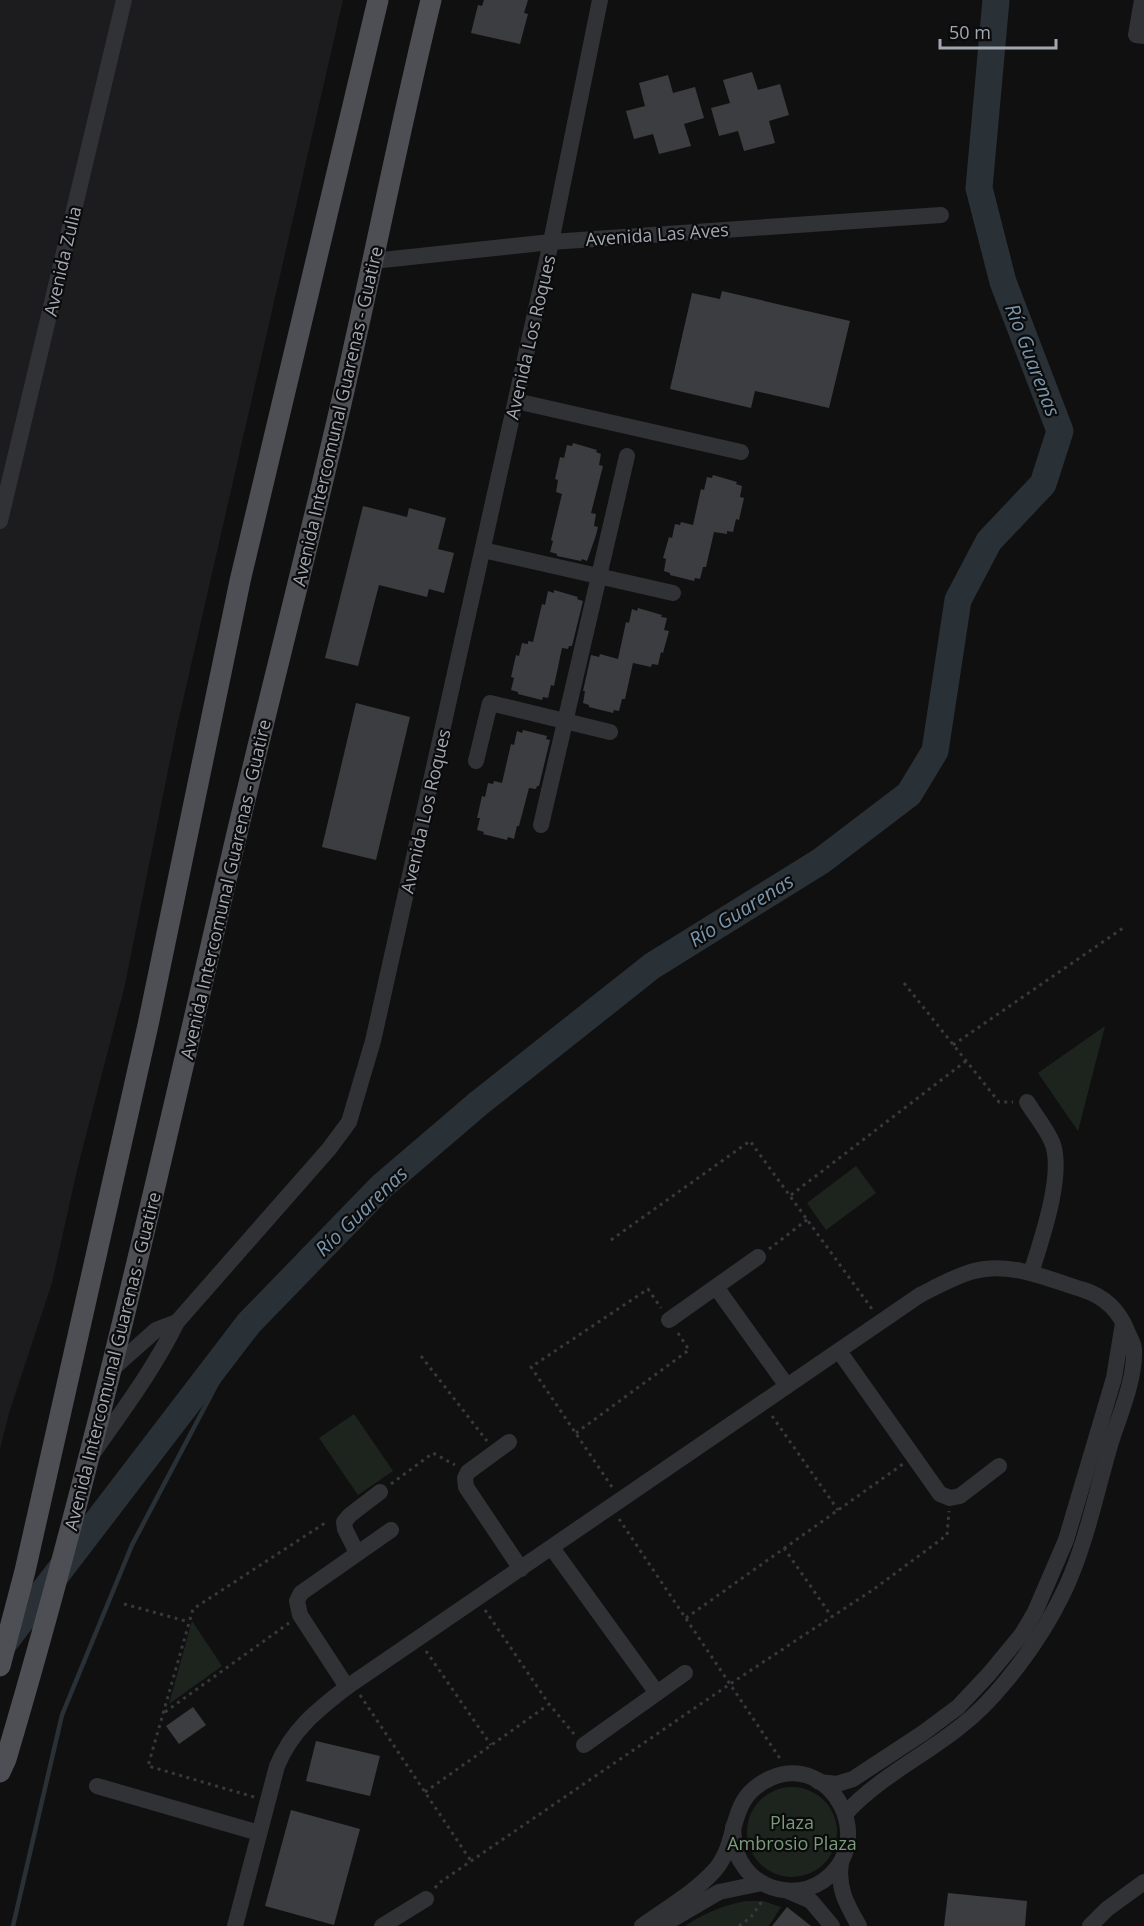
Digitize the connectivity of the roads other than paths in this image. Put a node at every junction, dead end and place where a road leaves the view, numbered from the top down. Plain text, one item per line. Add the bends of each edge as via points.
1 (124, 0) edge
2 (378, 0) edge
3 (431, 0) edge
4 (600, 0) edge
5 (1142, 0) edge
6 (1144, 36) edge
7 (941, 214) dead end
8 (552, 242) junction
9 (373, 261) junction
10 (516, 401) junction
11 (741, 452) dead end
12 (627, 456) dead end
13 (0, 522) edge
14 (483, 550) junction
15 (600, 575) junction
16 (673, 593) dead end
17 (566, 721) junction
18 (610, 732) dead end
19 (476, 761) dead end
20 (541, 825) dead end
21 (1027, 1102) road end
22 (758, 1257) road end
23 (1031, 1274) junction
24 (716, 1287) junction
25 (669, 1320) road end
26 (177, 1322) junction
27 (1124, 1322) junction
28 (839, 1351) junction
29 (110, 1371) junction
30 (787, 1386) junction
31 (502, 1447) road end
32 (89, 1458) junction
33 (999, 1466) dead end
34 (380, 1492) road end
35 (391, 1530) dead end
36 (552, 1548) junction
37 (357, 1553) junction
38 (521, 1569) junction
39 (0, 1665) edge
40 (685, 1673) dead end
41 (349, 1685) junction
42 (657, 1693) junction
43 (584, 1744) road end
44 (0, 1772) edge
45 (819, 1782) junction
46 (97, 1786) dead end
47 (846, 1813) junction
48 (733, 1827) junction
49 (259, 1833) junction
50 (841, 1863) junction
51 (1144, 1882) edge
52 (762, 1883) junction
53 (789, 1891) junction
54 (426, 1899) road end
55 (235, 1926) edge
56 (382, 1926) edge
57 (642, 1926) edge
58 (661, 1926) edge
59 (832, 1926) edge
60 (859, 1926) edge
61 (1090, 1926) edge

1 - 13 street, Avenida Zulia
2 - 39 main road, Avenida Intercomunal Guarenas - Guatire via 240,581 148,1025 25,1571
3 - 9 main road, Avenida Intercomunal Guarenas - Guatire
4 - 8 street, Avenida Los Roques
5 - 6 street via 1136,35
7 - 8 street, Avenida Las Aves
8 - 9 street, Avenida Las Aves
8 - 10 street, Avenida Los Roques
9 - 29 main road, Avenida Intercomunal Guarenas - Guatire
10 - 11 street
10 - 14 street, Avenida Los Roques
12 - 15 street
14 - 15 street
14 - 26 street, Avenida Los Roques via 374,1041 349,1122
15 - 16 street
15 - 17 street
17 - 18 street
17 - 19 street via 490,703
17 - 20 street
21 - 23 street via 1052,1142 1056,1157 1048,1217
22 - 24 street
23 - 27 street via 1091,1293 1110,1304
23 - 28 street via 1004,1269 976,1270 954,1278 920,1294
24 - 25 street
24 - 30 street
26 - 29 street, Avenida Los Roques via 156,1330
26 - 32 street, Avenida Los Roques via 162,1353
27 - 45 street via 1114,1378 1066,1540 1022,1634 958,1707 923,1733 853,1779 837,1784
27 - 47 street via 1134,1348 1132,1372 1081,1545 1051,1615 1032,1647 983,1706 862,1796
28 - 30 street
28 - 33 street via 940,1494 960,1496
29 - 32 main road, Avenida Intercomunal Guarenas - Guatire
30 - 36 street
31 - 38 street via 468,1472 466,1487
32 - 44 main road, Avenida Intercomunal Guarenas - Guatire
34 - 37 street via 344,1522
35 - 37 street
36 - 38 street
36 - 42 street
37 - 41 street via 301,1593 297,1601 300,1615
38 - 41 street
40 - 42 street
41 - 49 street via 314,1713 284,1748
42 - 43 street
45 - 47 street via 831,1790
45 - 48 street via 790,1774 760,1783 747,1795
46 - 49 street
47 - 50 street via 849,1830
48 - 52 street via 740,1861
48 - 57 street via 727,1851 715,1870
49 - 55 street
50 - 53 street via 817,1885
50 - 60 street via 842,1892
51 - 61 street
52 - 53 street
52 - 58 street via 719,1892
53 - 59 street via 810,1901
54 - 56 street

